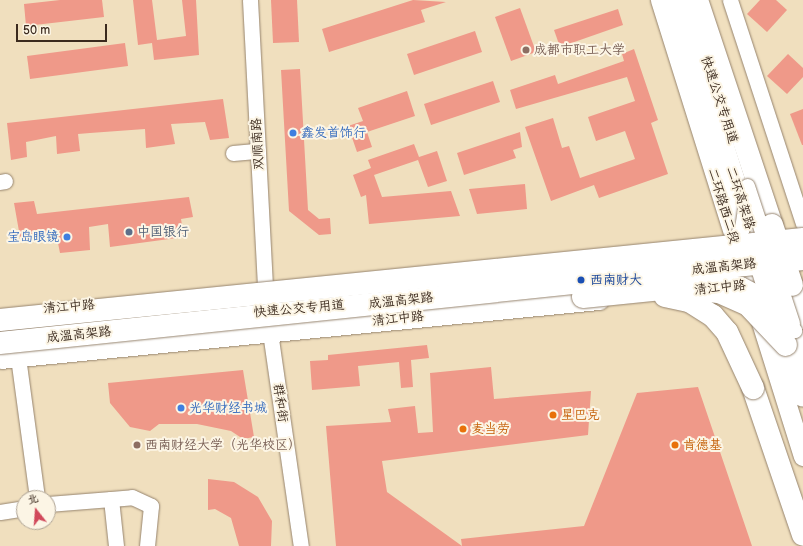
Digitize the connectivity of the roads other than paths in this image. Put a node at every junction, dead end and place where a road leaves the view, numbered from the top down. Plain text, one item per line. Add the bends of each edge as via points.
1 (250, 0) edge
2 (660, 0) edge
3 (705, 0) edge
4 (730, 0) edge
5 (688, 4) edge
6 (258, 151) junction
7 (233, 153) dead end
8 (747, 186) junction
9 (803, 223) edge
10 (803, 233) edge
11 (792, 237) edge
12 (734, 243) junction
13 (803, 259) edge
14 (670, 275) junction
15 (748, 285) junction
16 (798, 286) edge
17 (265, 289) junction
18 (622, 293) junction
19 (803, 308) edge
20 (0, 314) edge
21 (230, 319) junction
22 (0, 320) edge
23 (270, 332) junction
24 (0, 337) edge
25 (797, 337) edge
26 (0, 343) edge
27 (9, 358) edge
28 (803, 396) edge
29 (803, 456) edge
30 (35, 490) edge
31 (111, 499) junction
32 (56, 503) edge
33 (16, 509) edge
34 (0, 512) edge
35 (803, 535) edge
36 (116, 546) edge
37 (147, 546) edge
38 (300, 546) edge

1 - 6 street, 双顺南路
2 - 12 main road, 二环路西二段
3 - 11 main road via 735,100
4 - 9 street
5 - 8 street, 快速公交专用道
5 - 16 highway, 二环高架路, bridge
5 - 25 highway, 二环高架路, bridge
6 - 7 street
6 - 17 street, 双顺南路
8 - 14 street, 快速公交专用道, bridge via 747,212 742,228 729,247 703,266
8 - 25 street, 快速公交专用道, bridge
10 - 11 main road, 清江中路
11 - 12 main road, 清江中路
11 - 16 main road
11 - 22 highway, 成温高架路, bridge
12 - 15 main road, 二环路西二段
12 - 17 main road, 清江中路
13 - 21 highway, 成温高架路, bridge
14 - 24 street, 快速公交专用道, bridge
14 - 25 street, 快速公交专用道, bridge via 722,278 741,284 770,301
15 - 16 main road, 清江中路
15 - 23 main road, 清江中路
15 - 29 main road, 二环路西二段
16 - 19 highway
16 - 25 highway, 二环高架路
17 - 20 main road, 清江中路
18 - 21 highway, bridge via 301,325
18 - 25 highway, bridge via 695,287 719,292 748,305
18 - 35 highway, bridge via 689,301 713,316 727,332 753,388
21 - 26 highway, 成温高架路, bridge
22 - 27 street
23 - 27 main road, 清江中路
23 - 38 street, 群和街
25 - 28 highway, 二环高架路
27 - 30 street
31 - 32 street
31 - 36 street
31 - 37 street via 132,497 151,506
33 - 34 street

